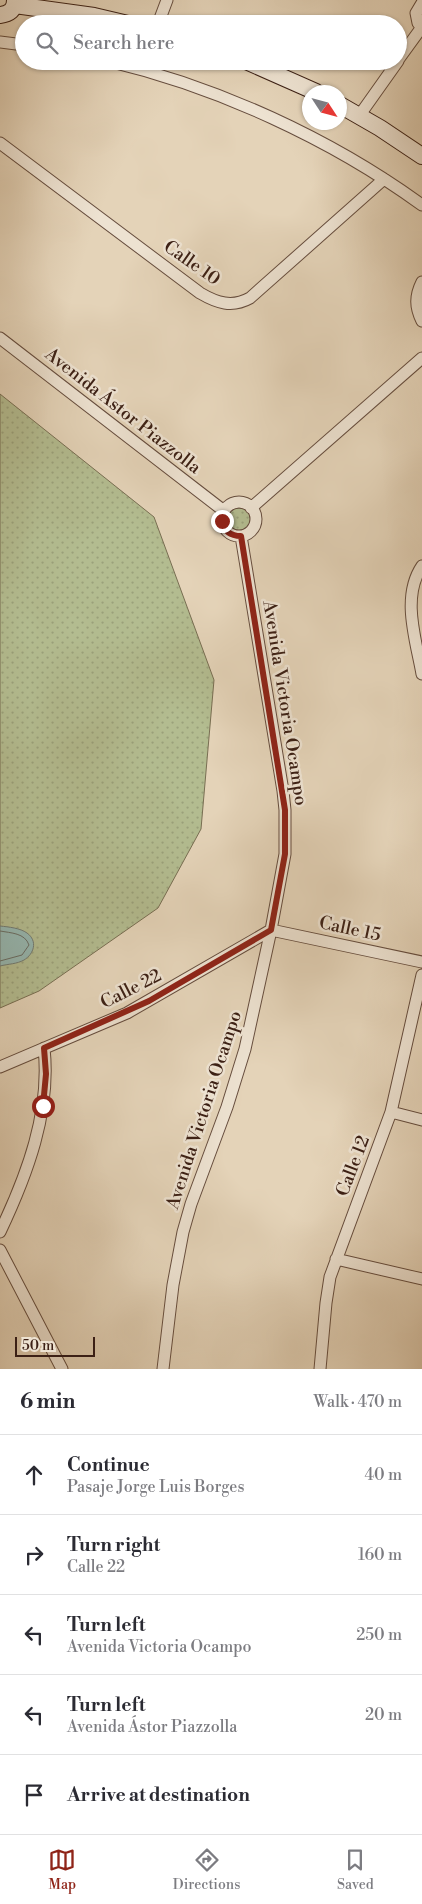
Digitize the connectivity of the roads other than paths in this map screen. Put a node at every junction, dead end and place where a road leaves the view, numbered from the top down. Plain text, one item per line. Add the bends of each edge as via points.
1 (166, 0) edge
2 (15, 3) edge
3 (422, 3) edge
4 (0, 15) edge
5 (88, 15) edge
6 (161, 15) edge
7 (422, 27) edge
8 (0, 42) edge
9 (15, 44) edge
10 (407, 48) edge
11 (140, 70) edge
12 (266, 70) edge
13 (392, 70) edge
14 (302, 86) edge
15 (347, 109) edge
16 (359, 116) junction
17 (0, 143) edge
18 (422, 156) edge
19 (384, 179) junction
20 (422, 205) edge
21 (422, 282) edge
22 (422, 321) edge
23 (0, 338) edge
24 (422, 358) edge
25 (251, 508) junction
26 (224, 511) junction
27 (241, 536) junction
28 (422, 566) edge
29 (422, 674) edge
30 (271, 930) junction
31 (422, 962) edge
32 (422, 975) edge
33 (44, 1048) junction
34 (0, 1067) edge
35 (391, 1112) junction
36 (422, 1120) edge
37 (0, 1232) edge
38 (0, 1250) edge
39 (336, 1259) junction
40 (422, 1279) edge
41 (62, 1369) edge
42 (163, 1369) edge
43 (320, 1369) edge

1 - 6 street
2 - 4 main road via 10,12
2 - 5 main road
3 - 7 street via 416,13
7 - 10 street
8 - 9 street
11 - 19 street via 260,114 322,143
12 - 14 main road
13 - 16 street
15 - 16 main road
16 - 18 main road
17 - 19 street, Calle 10 via 200,293 220,303 230,304 250,298
19 - 20 street
21 - 22 street via 416,301
23 - 26 street, Avenida Ástor Piazzolla
24 - 25 street
25 - 26 street via 237,502
25 - 27 street via 256,517 254,528
26 - 27 street via 222,521 226,531
27 - 30 street, Avenida Victoria Ocampo via 285,810 285,854
28 - 29 street via 414,581 412,596
30 - 31 street, Calle 15
30 - 33 street, Calle 22 via 149,1001
30 - 42 street, Avenida Victoria Ocampo via 245,1048 183,1232
32 - 35 street, Calle 12
33 - 34 street, Calle 22
33 - 37 street via 45,1088 29,1163
35 - 36 street
35 - 39 street, Calle 12
38 - 41 street
39 - 40 street
39 - 43 street, Calle 12 via 326,1303

